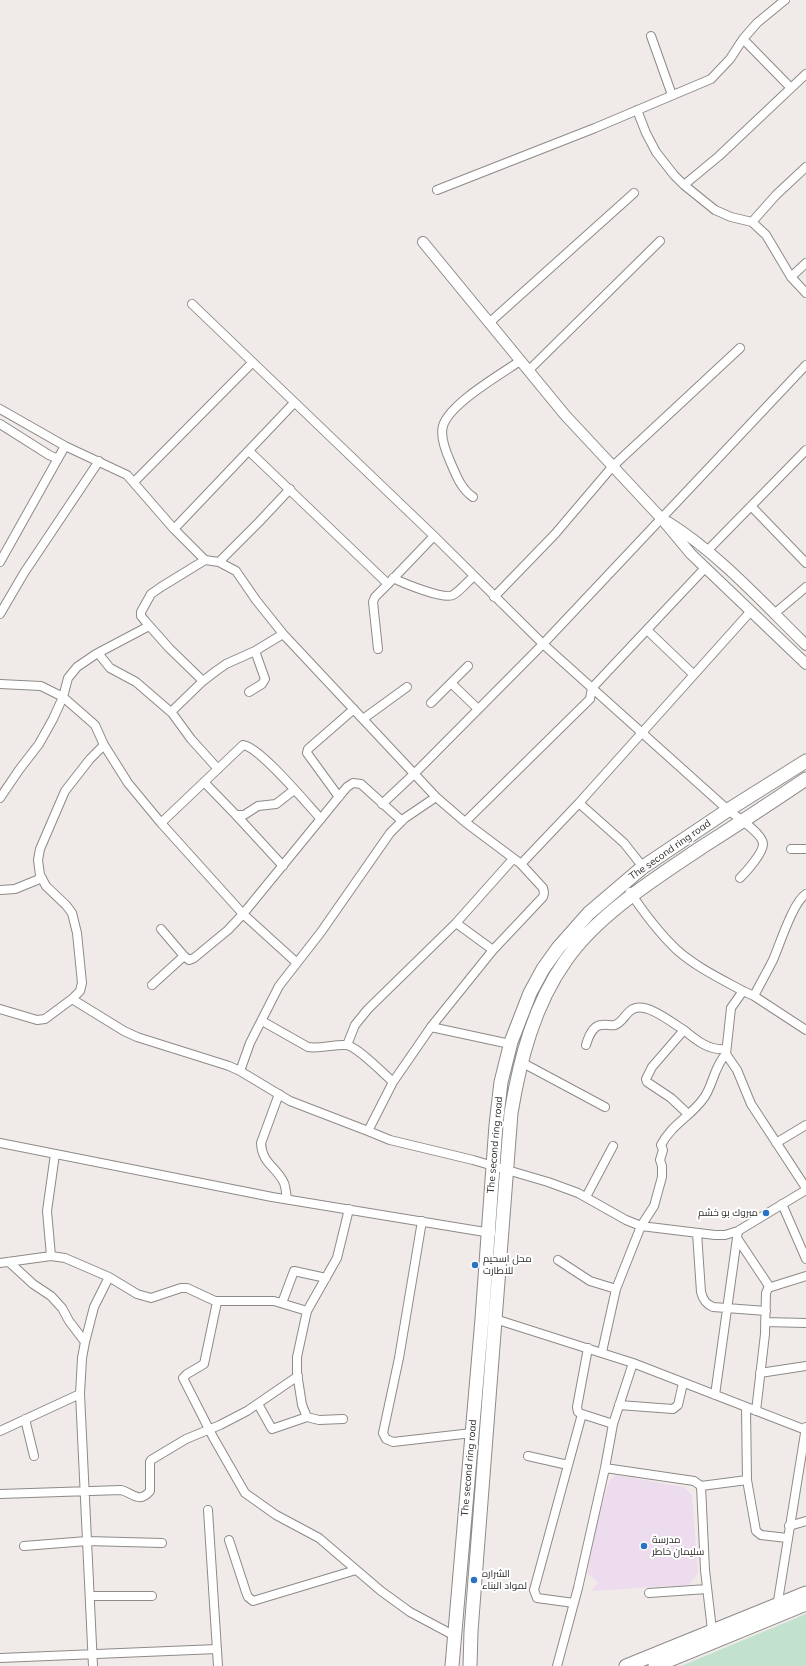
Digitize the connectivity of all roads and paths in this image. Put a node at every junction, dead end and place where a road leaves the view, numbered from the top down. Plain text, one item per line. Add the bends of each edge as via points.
1 (785, 0) edge
2 (651, 36) dead end
3 (743, 39) junction
4 (806, 74) edge
5 (791, 88) junction
6 (672, 95) junction
7 (638, 110) junction
8 (806, 167) edge
9 (684, 185) junction
10 (437, 190) dead end
11 (634, 193) dead end
12 (752, 222) junction
13 (660, 241) dead end
14 (423, 242) dead end
15 (806, 263) edge
16 (791, 277) junction
17 (806, 293) edge
18 (192, 304) dead end
19 (489, 323) junction
20 (740, 348) dead end
21 (520, 361) junction
22 (252, 363) junction
23 (806, 365) edge
24 (528, 371) junction
25 (294, 403) junction
26 (0, 409) edge
27 (0, 424) edge
28 (65, 446) junction
29 (806, 450) edge
30 (249, 451) junction
31 (58, 459) junction
32 (99, 461) junction
33 (612, 467) junction
34 (134, 482) junction
35 (290, 489) junction
36 (473, 497) dead end
37 (751, 506) junction
38 (661, 518) junction
39 (174, 529) junction
40 (434, 536) junction
41 (708, 550) junction
42 (205, 560) junction
43 (0, 562) edge
44 (219, 562) junction
45 (806, 563) edge
46 (705, 568) junction
47 (474, 576) junction
48 (390, 581) junction
49 (806, 587) edge
50 (494, 597) junction
51 (750, 611) junction
52 (0, 614) edge
53 (774, 614) junction
54 (149, 626) junction
55 (647, 630) junction
56 (283, 634) junction
57 (543, 644) junction
58 (806, 645) edge
59 (378, 649) dead end
60 (255, 651) junction
61 (98, 653) junction
62 (806, 664) edge
63 (468, 666) dead end
64 (693, 674) junction
65 (203, 681) junction
66 (451, 683) junction
67 (0, 684) edge
68 (407, 686) dead end
69 (592, 688) junction
70 (249, 692) dead end
71 (63, 697) junction
72 (431, 703) dead end
73 (354, 709) junction
74 (478, 709) junction
75 (171, 712) junction
76 (363, 719) junction
77 (641, 733) junction
78 (104, 745) junction
79 (806, 761) edge
80 (218, 769) junction
81 (414, 774) junction
82 (806, 779) edge
83 (204, 782) junction
84 (294, 790) junction
85 (339, 797) junction
86 (436, 797) junction
87 (0, 798) edge
88 (579, 803) junction
89 (382, 804) junction
90 (728, 810) junction
91 (236, 815) junction
92 (321, 819) junction
93 (402, 821) junction
94 (743, 821) junction
95 (464, 822) junction
96 (161, 823) junction
97 (792, 849) dead end
98 (806, 849) edge
99 (513, 859) junction
100 (521, 864) junction
101 (283, 866) junction
102 (643, 867) junction
103 (42, 878) junction
104 (740, 878) dead end
105 (624, 882) junction
106 (0, 890) edge
107 (806, 894) edge
108 (632, 895) junction
109 (244, 914) junction
110 (456, 923) junction
111 (161, 929) dead end
112 (493, 950) junction
113 (184, 956) junction
114 (297, 963) junction
115 (152, 985) dead end
116 (743, 991) junction
117 (754, 996) junction
118 (72, 999) junction
119 (0, 1009) edge
120 (262, 1021) junction
121 (431, 1026) junction
122 (684, 1030) junction
123 (806, 1030) edge
124 (510, 1044) junction
125 (347, 1045) junction
126 (586, 1046) dead end
127 (726, 1052) junction
128 (521, 1062) junction
129 (240, 1071) junction
130 (394, 1082) junction
131 (279, 1094) junction
132 (605, 1107) dead end
133 (688, 1114) junction
134 (806, 1125) edge
135 (368, 1131) junction
136 (0, 1143) edge
137 (776, 1143) junction
138 (614, 1146) dead end
139 (55, 1154) junction
140 (494, 1167) junction
141 (507, 1170) junction
142 (806, 1189) edge
143 (586, 1197) junction
144 (287, 1199) junction
145 (782, 1204) junction
146 (349, 1209) junction
147 (422, 1221) junction
148 (642, 1226) junction
149 (488, 1233) junction
150 (697, 1233) junction
151 (502, 1234) junction
152 (738, 1234) junction
153 (51, 1256) junction
154 (558, 1260) dead end
155 (806, 1260) edge
156 (10, 1262) junction
157 (0, 1263) edge
158 (806, 1276) edge
159 (108, 1277) junction
160 (326, 1278) junction
161 (768, 1286) junction
162 (616, 1289) junction
163 (217, 1302) junction
164 (282, 1303) junction
165 (727, 1308) junction
166 (307, 1311) junction
167 (766, 1312) junction
168 (495, 1318) junction
169 (766, 1322) junction
170 (806, 1323) edge
171 (86, 1342) junction
172 (588, 1348) junction
173 (602, 1352) junction
174 (633, 1363) junction
175 (806, 1366) edge
176 (760, 1373) junction
177 (298, 1376) junction
178 (683, 1383) junction
179 (80, 1394) junction
180 (715, 1395) junction
181 (258, 1404) junction
182 (619, 1405) junction
183 (746, 1408) junction
184 (756, 1411) junction
185 (582, 1414) junction
186 (307, 1418) junction
187 (343, 1419) dead end
188 (25, 1420) junction
189 (613, 1424) junction
190 (806, 1429) edge
191 (209, 1430) junction
192 (0, 1431) edge
193 (472, 1433) junction
194 (34, 1456) dead end
195 (528, 1456) dead end
196 (568, 1465) junction
197 (605, 1468) junction
198 (746, 1480) junction
199 (700, 1486) junction
200 (84, 1491) junction
201 (0, 1494) edge
202 (208, 1510) dead end
203 (806, 1521) edge
204 (789, 1526) junction
205 (787, 1538) junction
206 (230, 1540) dead end
207 (87, 1541) junction
208 (162, 1543) dead end
209 (24, 1546) dead end
210 (356, 1570) junction
211 (707, 1589) junction
212 (650, 1593) dead end
213 (806, 1593) edge
214 (90, 1596) junction
215 (152, 1596) dead end
216 (574, 1603) junction
217 (806, 1604) edge
218 (777, 1610) junction
219 (712, 1630) junction
220 (455, 1636) junction
221 (217, 1649) junction
222 (93, 1654) junction
223 (0, 1658) edge
224 (93, 1666) edge
225 (218, 1666) edge
226 (452, 1666) edge
227 (470, 1666) edge
228 (557, 1666) edge
229 (626, 1666) edge
230 (655, 1666) edge

1 - 3 street via 757,23
2 - 6 street
3 - 5 street
3 - 6 street via 730,59 711,79
4 - 5 street
5 - 9 street via 719,156
6 - 7 street
7 - 9 street via 656,152
7 - 10 street
8 - 12 street
9 - 12 street via 715,210
11 - 19 street
12 - 16 street via 766,235
13 - 24 street
14 - 19 street
15 - 16 street
16 - 17 street
18 - 22 street
19 - 21 street
20 - 33 street
21 - 24 street
21 - 36 street via 477,389 452,412 443,425 442,434 449,459 461,484
22 - 25 street
22 - 34 street
23 - 38 street
24 - 33 street
25 - 30 street
25 - 40 street
26 - 28 street
27 - 31 street
28 - 31 street
28 - 32 street
29 - 37 street
30 - 35 street
30 - 39 street
31 - 43 street
32 - 34 street via 127,475
32 - 52 street via 24,573
33 - 38 street
33 - 50 street via 555,534
34 - 39 street
35 - 44 street
35 - 48 street
37 - 41 street
37 - 45 street
38 - 41 street
38 - 46 street
38 - 57 street
39 - 42 street
40 - 47 street
40 - 48 street
41 - 53 street
42 - 44 street
42 - 54 street via 152,594 141,612
44 - 56 street via 236,571
46 - 51 street
46 - 55 street
47 - 48 street via 449,597
47 - 50 street
48 - 59 street via 373,602
49 - 53 street
50 - 57 street
51 - 62 street
51 - 64 street
53 - 58 street
54 - 61 street
54 - 65 street
55 - 64 street
55 - 69 street
56 - 60 street
56 - 73 street
57 - 69 street
57 - 74 street
60 - 65 street via 226,664
60 - 70 street via 265,679
61 - 71 street via 77,667 68,678
61 - 75 street via 110,668 136,682
63 - 66 street
64 - 77 street
65 - 75 street
66 - 72 street
66 - 74 street
67 - 71 street via 41,686
68 - 76 street
69 - 77 street
69 - 95 street via 590,699
71 - 78 street via 95,725
71 - 87 street via 39,744
73 - 76 street
73 - 85 street via 308,749 307,753
74 - 81 street
75 - 80 street
76 - 81 street
77 - 88 street
77 - 90 street
78 - 96 street via 128,783
78 - 103 street via 65,791 40,849 38,860
79 - 90 main road, The second ring road
80 - 83 street
80 - 84 street via 240,746 246,746 261,756
81 - 86 street
81 - 89 street
82 - 94 main road, The second ring road
83 - 91 street
83 - 96 street
84 - 91 street via 276,804 258,806 244,815
84 - 92 street
85 - 89 street via 350,785 357,783
85 - 92 street
86 - 93 street
86 - 95 street
88 - 100 street
88 - 102 street via 624,843
89 - 93 street
90 - 94 street
90 - 102 main road, The second ring road
91 - 101 street
92 - 101 street
93 - 114 street
94 - 104 street via 758,834 763,844
94 - 108 main road, The second ring road
95 - 99 street
96 - 109 street
97 - 98 street
99 - 100 street
99 - 110 street
100 - 112 street via 543,888 543,897
101 - 109 street
102 - 105 main road, The second ring road
103 - 106 street via 15,889
103 - 118 street via 46,886 72,913 77,933 82,983 80,991
105 - 108 street
105 - 124 main road, The second ring road via 589,913 543,969 530,993
107 - 117 street via 795,907
108 - 116 street via 660,933 678,951
108 - 128 main road, The second ring road via 600,923 565,961 540,1008
109 - 113 street via 194,958 189,960
109 - 114 street
110 - 112 street
110 - 125 street via 368,1008 355,1025
111 - 113 street
112 - 121 street
113 - 115 street
114 - 120 street via 279,986
116 - 117 street
116 - 127 street via 730,1008
117 - 123 street
118 - 119 street via 45,1019 37,1020
118 - 129 street via 137,1037
120 - 125 street via 308,1047
120 - 129 street via 250,1043
121 - 124 street
121 - 130 street
122 - 126 street via 649,1009 638,1007 618,1023 596,1027
122 - 127 street via 697,1041
122 - 133 street via 652,1067 646,1080
124 - 140 main road, The second ring road via 498,1106
125 - 130 street
127 - 133 street via 717,1066 704,1099
127 - 137 street via 737,1070 751,1104
128 - 132 street
128 - 141 main road, The second ring road via 510,1113
129 - 131 street
130 - 135 street
131 - 135 street via 290,1101
131 - 144 street via 261,1143 261,1151 284,1184
133 - 148 street via 661,1145 662,1177 654,1206
134 - 137 street
135 - 140 street via 390,1140
136 - 139 street
137 - 142 street
138 - 143 street
139 - 144 street
139 - 153 street via 47,1211
140 - 141 street
140 - 149 main road, The second ring road
141 - 143 street
141 - 151 main road, The second ring road
142 - 145 street
143 - 148 street via 626,1220
144 - 146 street
145 - 152 street
145 - 155 street
146 - 147 street
146 - 160 street via 337,1258
147 - 149 street
147 - 193 street via 399,1358 383,1433 386,1440 393,1442
148 - 150 street
148 - 162 street
149 - 151 street
149 - 193 main road, The second ring road
150 - 152 street
150 - 165 street via 703,1298 709,1305
151 - 168 main road, The second ring road
152 - 161 street
152 - 165 street
153 - 156 street
153 - 159 street via 66,1258
154 - 162 street via 590,1281
156 - 157 street
156 - 171 street via 33,1284 51,1296
158 - 161 street
159 - 163 street via 137,1294 151,1298 187,1288
159 - 171 street via 94,1307
160 - 164 street via 294,1272
160 - 166 street
161 - 167 street
162 - 173 street
163 - 164 street via 246,1300
163 - 191 street via 204,1364 184,1378
164 - 166 street
165 - 167 street
165 - 180 street
166 - 177 street via 297,1357
167 - 169 street
168 - 172 street
168 - 227 main road, The second ring road via 471,1624
169 - 170 street
169 - 176 street
171 - 179 street via 82,1358
172 - 173 street
172 - 185 street via 577,1408
173 - 174 street
174 - 178 street
174 - 182 street
175 - 176 street
176 - 184 street
177 - 181 street
177 - 186 street via 302,1405
178 - 180 street
178 - 182 street via 678,1405 674,1410
179 - 188 street
179 - 200 street
180 - 183 street
181 - 186 street via 272,1430
181 - 191 street
182 - 189 street
183 - 184 street
183 - 198 street
184 - 190 street
185 - 189 street
185 - 196 street
186 - 187 street
188 - 192 street
188 - 194 street
189 - 197 street
190 - 204 street
191 - 200 street via 186,1439 150,1462 150,1491 146,1495 134,1496 121,1490
191 - 210 street via 245,1493 276,1515 319,1538
193 - 220 main road, The second ring road
195 - 196 street
196 - 216 street via 534,1590 537,1598
197 - 199 street via 694,1481
197 - 216 street
198 - 199 street
198 - 205 street via 756,1531 761,1535
199 - 211 street
200 - 201 street
200 - 207 street
202 - 221 street
203 - 204 street
204 - 205 street
205 - 218 street
206 - 210 street via 246,1592 253,1601
207 - 208 street
207 - 209 street
207 - 214 street
210 - 220 street via 410,1612
211 - 212 street
211 - 219 street
213 - 218 main road
214 - 215 street
214 - 222 street
216 - 228 street
217 - 218 main road
218 - 219 main road
218 - 230 main road
219 - 229 main road
220 - 226 main road, The second ring road
221 - 222 street
221 - 225 street
222 - 223 street
222 - 224 street

